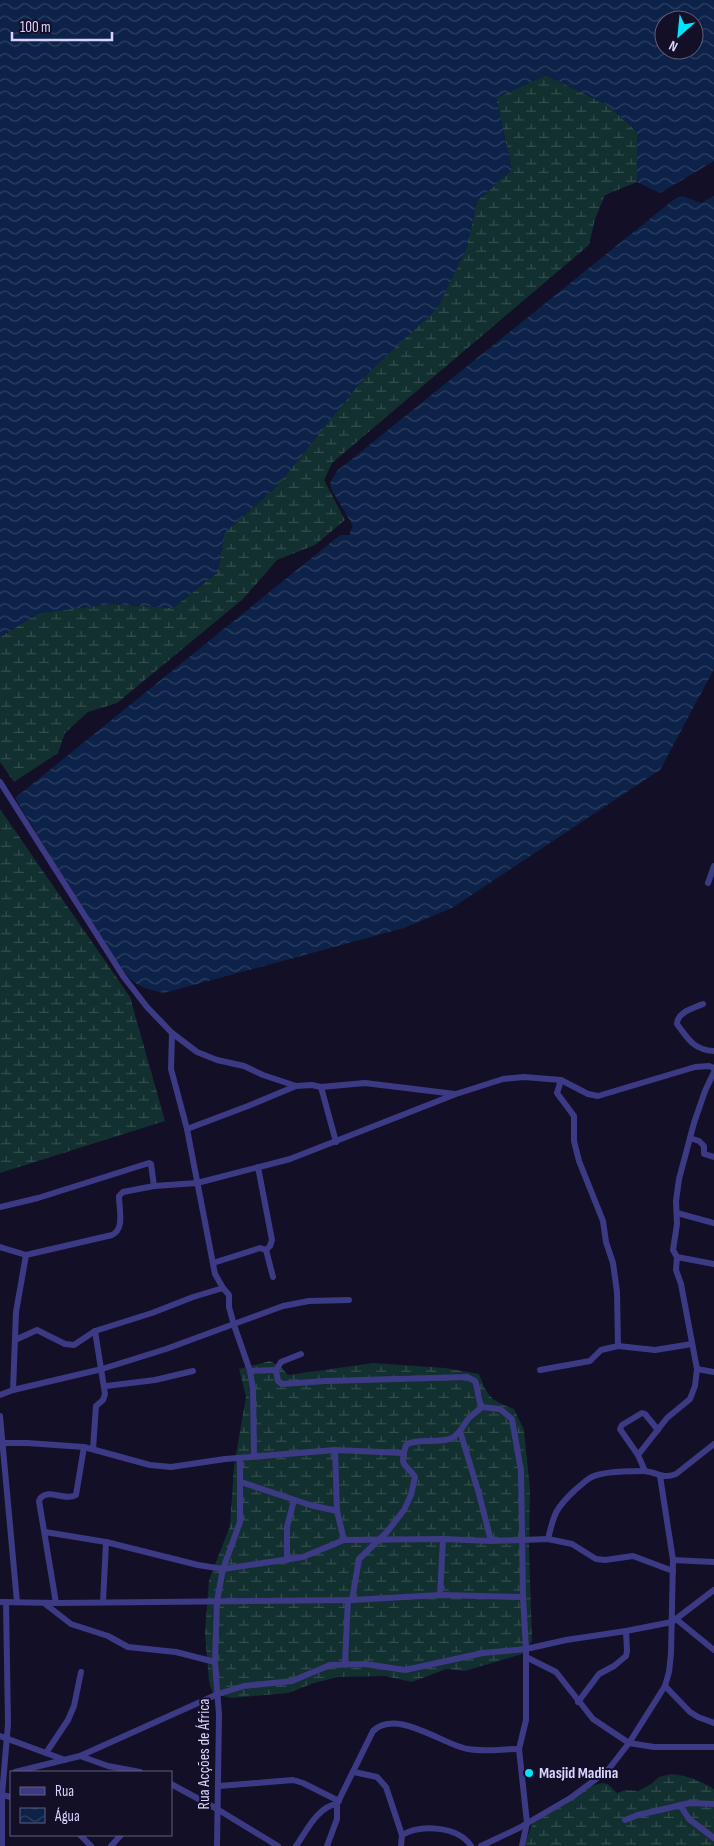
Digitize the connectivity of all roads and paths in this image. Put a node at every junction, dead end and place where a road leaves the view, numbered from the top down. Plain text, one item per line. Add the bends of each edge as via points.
1 (0, 782) edge
2 (714, 866) edge
3 (708, 883) dead end
4 (703, 1004) dead end
5 (172, 1034) junction
6 (714, 1051) edge
7 (714, 1070) edge
8 (562, 1080) junction
9 (296, 1086) junction
10 (321, 1087) junction
11 (456, 1094) junction
12 (187, 1129) junction
13 (690, 1138) junction
14 (336, 1142) junction
15 (714, 1157) edge
16 (258, 1166) junction
17 (197, 1183) junction
18 (154, 1186) junction
19 (0, 1207) edge
20 (677, 1213) junction
21 (714, 1223) edge
22 (0, 1247) edge
23 (266, 1250) junction
24 (26, 1254) junction
25 (677, 1257) junction
26 (213, 1263) junction
27 (714, 1264) edge
28 (273, 1277) dead end
29 (223, 1288) junction
30 (349, 1300) dead end
31 (234, 1326) junction
32 (95, 1330) junction
33 (15, 1340) junction
34 (692, 1344) junction
35 (618, 1346) junction
36 (301, 1354) dead end
37 (102, 1369) junction
38 (697, 1369) junction
39 (250, 1370) junction
40 (276, 1370) junction
41 (540, 1370) dead end
42 (193, 1371) dead end
43 (714, 1372) edge
44 (106, 1386) junction
45 (13, 1390) junction
46 (0, 1395) edge
47 (482, 1407) junction
48 (0, 1416) edge
49 (658, 1430) junction
50 (460, 1431) junction
51 (3, 1442) junction
52 (714, 1444) edge
53 (84, 1447) junction
54 (93, 1449) junction
55 (335, 1450) junction
56 (404, 1453) junction
57 (638, 1455) junction
58 (254, 1456) junction
59 (240, 1458) junction
60 (645, 1471) junction
61 (660, 1476) junction
62 (241, 1482) junction
63 (294, 1500) junction
64 (337, 1511) junction
65 (45, 1532) junction
66 (443, 1539) junction
67 (548, 1539) junction
68 (344, 1540) junction
69 (377, 1540) junction
70 (522, 1540) junction
71 (491, 1541) junction
72 (106, 1542) junction
73 (287, 1560) junction
74 (673, 1560) junction
75 (714, 1562) edge
76 (223, 1569) junction
77 (673, 1571) junction
78 (714, 1590) edge
79 (440, 1595) junction
80 (523, 1597) junction
81 (217, 1600) junction
82 (350, 1600) junction
83 (3, 1602) edge
84 (17, 1602) junction
85 (102, 1602) junction
86 (44, 1603) junction
87 (56, 1603) junction
88 (674, 1620) junction
89 (626, 1631) junction
90 (526, 1649) junction
91 (714, 1650) edge
92 (526, 1657) junction
93 (215, 1662) junction
94 (345, 1663) junction
95 (80, 1672) dead end
96 (665, 1686) junction
97 (218, 1694) junction
98 (578, 1702) junction
99 (714, 1723) edge
100 (3, 1738) edge
101 (629, 1743) junction
102 (714, 1747) edge
103 (518, 1749) junction
104 (46, 1753) junction
105 (80, 1756) junction
106 (65, 1760) junction
107 (19, 1771) edge
108 (135, 1771) edge
109 (354, 1772) junction
110 (2, 1775) edge
111 (172, 1785) edge
112 (219, 1786) junction
113 (2, 1795) junction
114 (10, 1797) edge
115 (338, 1802) junction
116 (714, 1804) edge
117 (680, 1805) junction
118 (217, 1809) junction
119 (625, 1820) dead end
120 (527, 1823) junction
121 (402, 1835) junction
122 (81, 1836) edge
123 (120, 1836) edge
124 (714, 1838) edge
125 (2, 1846) edge
126 (91, 1846) edge
127 (111, 1846) edge
128 (217, 1846) edge
129 (278, 1846) edge
130 (296, 1846) edge
131 (327, 1846) edge
132 (401, 1846) edge
133 (471, 1846) edge
134 (481, 1846) edge
135 (522, 1846) edge

1 - 5 street via 123,976
2 - 3 street
4 - 6 street via 680,1014 677,1020 690,1041 704,1051
5 - 9 street via 206,1056 244,1066
5 - 12 street via 171,1069
7 - 8 street via 709,1066 695,1067 598,1096
7 - 13 street
8 - 11 street via 503,1079
8 - 35 street via 558,1093 574,1116 574,1141 579,1161 603,1221 613,1263
9 - 10 street
9 - 12 street
10 - 11 street via 364,1083
10 - 14 street
11 - 14 street
12 - 17 street
13 - 15 street via 703,1144 704,1154
13 - 20 street via 676,1191
14 - 16 street
16 - 17 street
16 - 23 street via 272,1240
17 - 18 street
17 - 26 street
18 - 19 street via 149,1163
18 - 24 street via 121,1193 120,1226 115,1234
20 - 21 street
20 - 25 street via 673,1250
22 - 24 street
23 - 26 street via 260,1248
23 - 28 street
24 - 33 street via 16,1312
25 - 27 street
25 - 34 street via 676,1270
26 - 29 street
29 - 31 street via 229,1295
29 - 32 street
30 - 31 street via 309,1301 283,1306
31 - 37 street
31 - 39 street
32 - 33 street via 74,1345 37,1330
32 - 37 street
33 - 45 street
34 - 35 street via 655,1350
34 - 38 street
35 - 41 street via 601,1350 590,1361
36 - 40 street via 282,1362
37 - 44 street
37 - 45 street
38 - 43 street
38 - 49 street via 696,1386 690,1399
39 - 40 street
39 - 58 street
40 - 47 street via 282,1384 467,1377 475,1381
42 - 44 street
44 - 54 street via 105,1398 96,1406
45 - 46 street
47 - 50 street
47 - 70 street via 500,1409 512,1418 521,1470
48 - 51 street
49 - 57 street
49 - 57 street via 645,1414 622,1425 620,1429
50 - 56 street via 452,1438 408,1444
50 - 71 street
51 - 53 street
51 - 84 street
52 - 61 street via 676,1474
53 - 54 street
53 - 65 street via 76,1495 46,1494 40,1498
54 - 59 street via 150,1466
55 - 56 street
55 - 58 street
55 - 64 street
56 - 69 street via 404,1466 415,1477 410,1495 404,1510
57 - 60 street
58 - 59 street
59 - 62 street, Rua Acções de África
60 - 61 street
60 - 67 street via 590,1477 558,1507
61 - 74 street
62 - 63 street
62 - 76 street, Rua Acções de África via 240,1522
63 - 64 street
63 - 73 street via 287,1527
64 - 68 street
65 - 72 street
65 - 87 street
66 - 69 street
66 - 71 street
66 - 79 street
67 - 70 street
67 - 77 street via 572,1544 596,1559 633,1556
68 - 69 street
68 - 73 street
69 - 82 street via 357,1562
70 - 71 street
70 - 80 street
72 - 76 street
72 - 85 street
73 - 76 street
74 - 75 street
74 - 77 street
76 - 81 street, Rua Acções de África
77 - 88 street
78 - 88 street
79 - 80 street
79 - 82 street
80 - 90 street
81 - 82 street
81 - 85 street
81 - 93 street, Rua Acções de África
82 - 94 street
83 - 84 street
83 - 100 street via 8,1696
84 - 86 street
85 - 87 street
86 - 87 street
86 - 93 street via 71,1624 117,1639 128,1647 176,1652
88 - 89 street
88 - 91 street
88 - 96 street
89 - 90 street
89 - 98 street via 626,1656 600,1674
90 - 92 street
90 - 94 street via 483,1653 405,1670 377,1664
92 - 98 street via 556,1672
92 - 103 street via 526,1720
93 - 97 street, Rua Acções de África
94 - 97 street via 330,1665 292,1681 251,1684
95 - 104 street via 74,1706
96 - 99 street via 690,1712
96 - 101 street
97 - 105 street
97 - 112 street, Rua Acções de África
98 - 101 street via 593,1719
100 - 104 street
100 - 110 street
101 - 102 street via 654,1747
101 - 120 street via 608,1770 593,1782
103 - 109 street via 470,1750 416,1728 385,1725 373,1731
103 - 120 street
104 - 106 street
105 - 106 street
105 - 108 street
106 - 107 street
109 - 115 street
109 - 121 street via 372,1775 382,1782 390,1795
110 - 113 street
111 - 118 street
112 - 115 street via 293,1780
112 - 118 street, Rua Acções de África
113 - 114 street
113 - 125 street
115 - 130 street via 322,1812
115 - 131 street via 337,1819
116 - 117 street
117 - 119 street
117 - 124 street via 689,1818
118 - 128 street, Rua Acções de África
118 - 129 street
120 - 134 street
120 - 135 street
121 - 132 street
121 - 133 street via 414,1829 443,1829 462,1836
122 - 126 street
123 - 127 street

